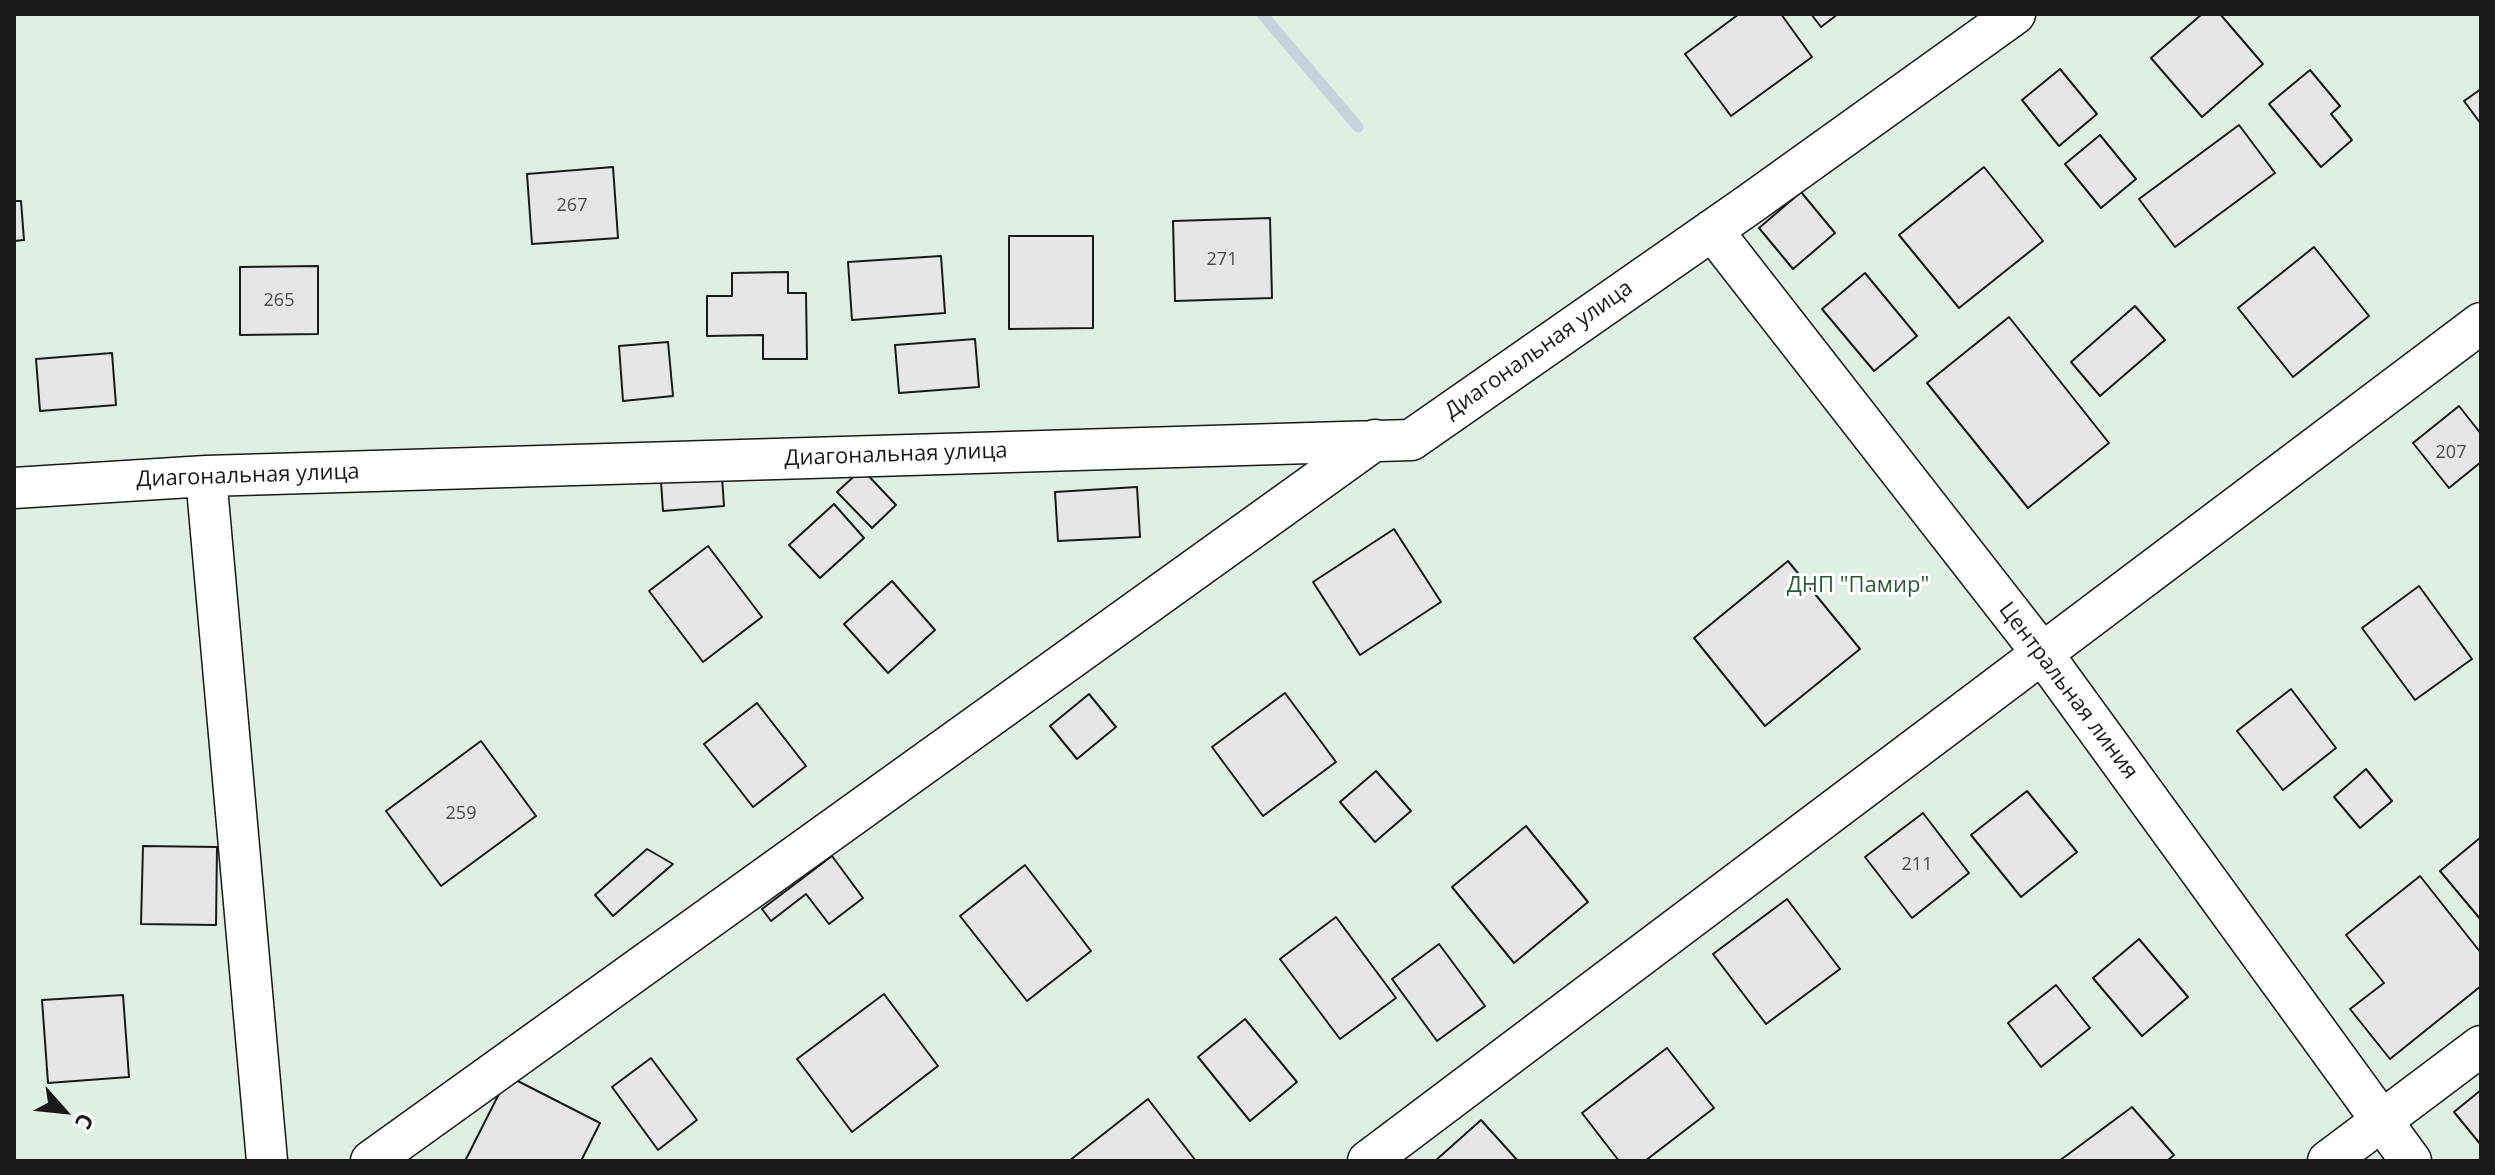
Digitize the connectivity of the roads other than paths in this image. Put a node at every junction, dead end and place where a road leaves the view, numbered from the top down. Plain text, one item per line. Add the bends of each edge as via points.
1 (2015, 14) edge
2 (1712, 230) junction
3 (2481, 323) edge
4 (1375, 440) junction
5 (206, 476) junction
6 (14, 488) edge
7 (2042, 653) junction
8 (2481, 1046) edge
9 (2381, 1122) junction
10 (267, 1161) edge
11 (371, 1161) edge
12 (1368, 1161) edge
13 (2328, 1161) edge
14 (2411, 1161) edge

1 - 2 street, Диагональная улица
2 - 4 street, Диагональная улица via 1411,440
2 - 7 street, Центральная линия
3 - 7 street
4 - 5 street, Диагональная улица
4 - 11 street
5 - 6 street, Диагональная улица
5 - 10 street
7 - 9 street, Центральная линия
7 - 12 street
8 - 9 street
9 - 13 street
9 - 14 street, Центральная линия

